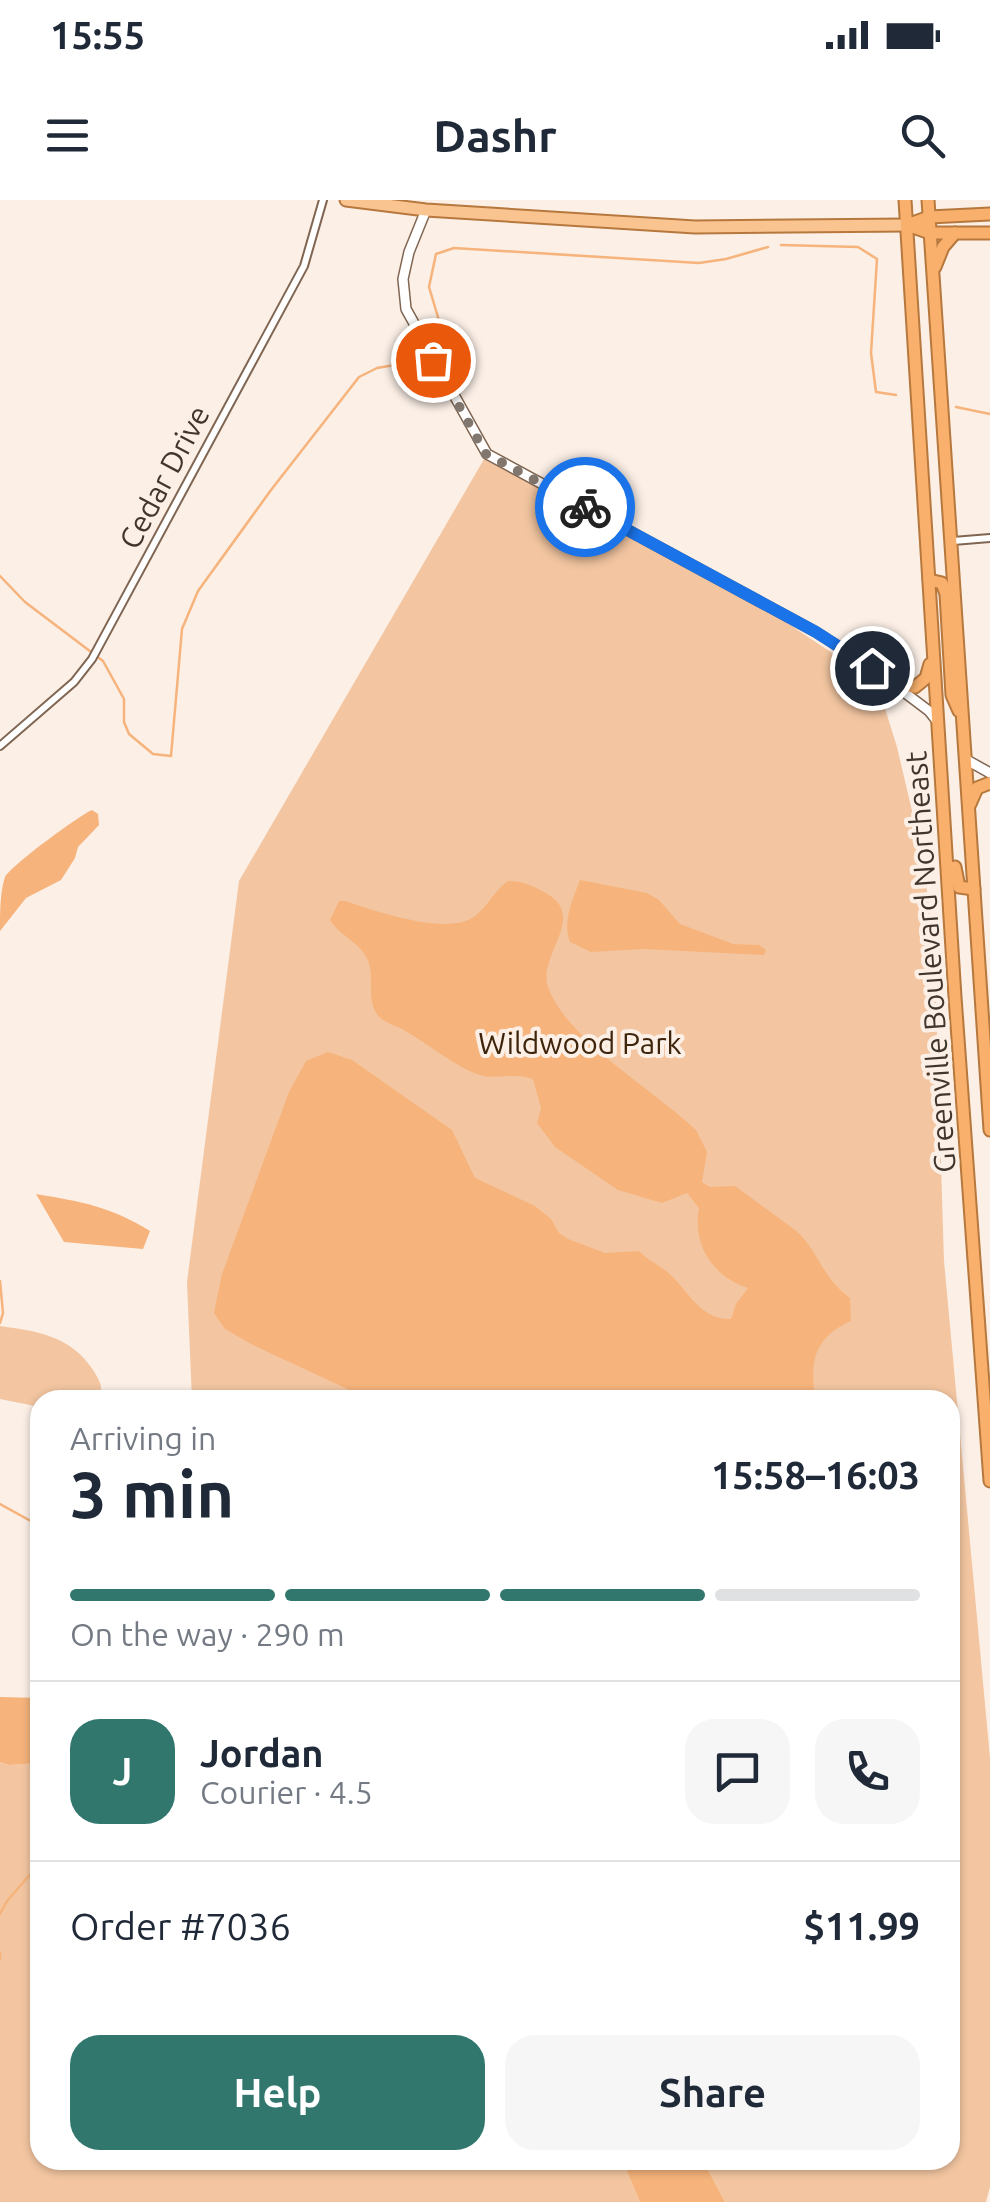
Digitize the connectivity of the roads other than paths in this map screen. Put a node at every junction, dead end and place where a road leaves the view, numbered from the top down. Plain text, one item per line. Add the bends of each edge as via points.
1 (323, 200) edge
2 (346, 200) edge
3 (905, 200) edge
4 (928, 200) edge
5 (429, 205) edge
6 (990, 214) edge
7 (929, 216) junction
8 (907, 225) junction
9 (930, 233) junction
10 (955, 233) junction
11 (987, 233) edge
12 (932, 286) junction
13 (990, 538) edge
14 (953, 540) junction
15 (928, 580) junction
16 (933, 655) junction
17 (892, 683) junction
18 (963, 720) junction
19 (937, 721) junction
20 (0, 746) edge
21 (940, 754) junction
22 (965, 759) junction
23 (990, 773) edge
24 (990, 783) edge
25 (968, 808) junction
26 (974, 889) junction
27 (990, 1130) edge
28 (990, 1481) edge

1 - 20 street, Cedar Drive via 304,266 92,659
2 - 5 main road
3 - 8 highway, Greenville Boulevard Northeast
4 - 7 highway, Greenville Boulevard Northeast
5 - 8 main road via 695,227
5 - 17 street via 403,279 406,309 486,454 816,632
6 - 7 highway
7 - 8 highway
7 - 9 highway, Greenville Boulevard Northeast
8 - 9 highway
8 - 15 highway, Greenville Boulevard Northeast
9 - 10 highway
9 - 12 highway, Greenville Boulevard Northeast
10 - 11 highway
10 - 12 highway via 937,259
12 - 14 highway, Greenville Boulevard Northeast
13 - 14 street
14 - 18 highway, Greenville Boulevard Northeast
15 - 16 highway, Greenville Boulevard Northeast
15 - 18 highway via 942,583 946,594 952,695
16 - 17 highway via 921,684
16 - 19 highway, Greenville Boulevard Northeast
17 - 19 street
18 - 22 highway, Greenville Boulevard Northeast
19 - 21 highway, Greenville Boulevard Northeast
21 - 26 highway via 949,781 955,877 958,887
21 - 28 highway, Greenville Boulevard Northeast
22 - 23 street
22 - 25 highway, Greenville Boulevard Northeast
24 - 25 highway via 978,788
25 - 26 highway, Greenville Boulevard Northeast
26 - 27 highway, Greenville Boulevard Northeast

